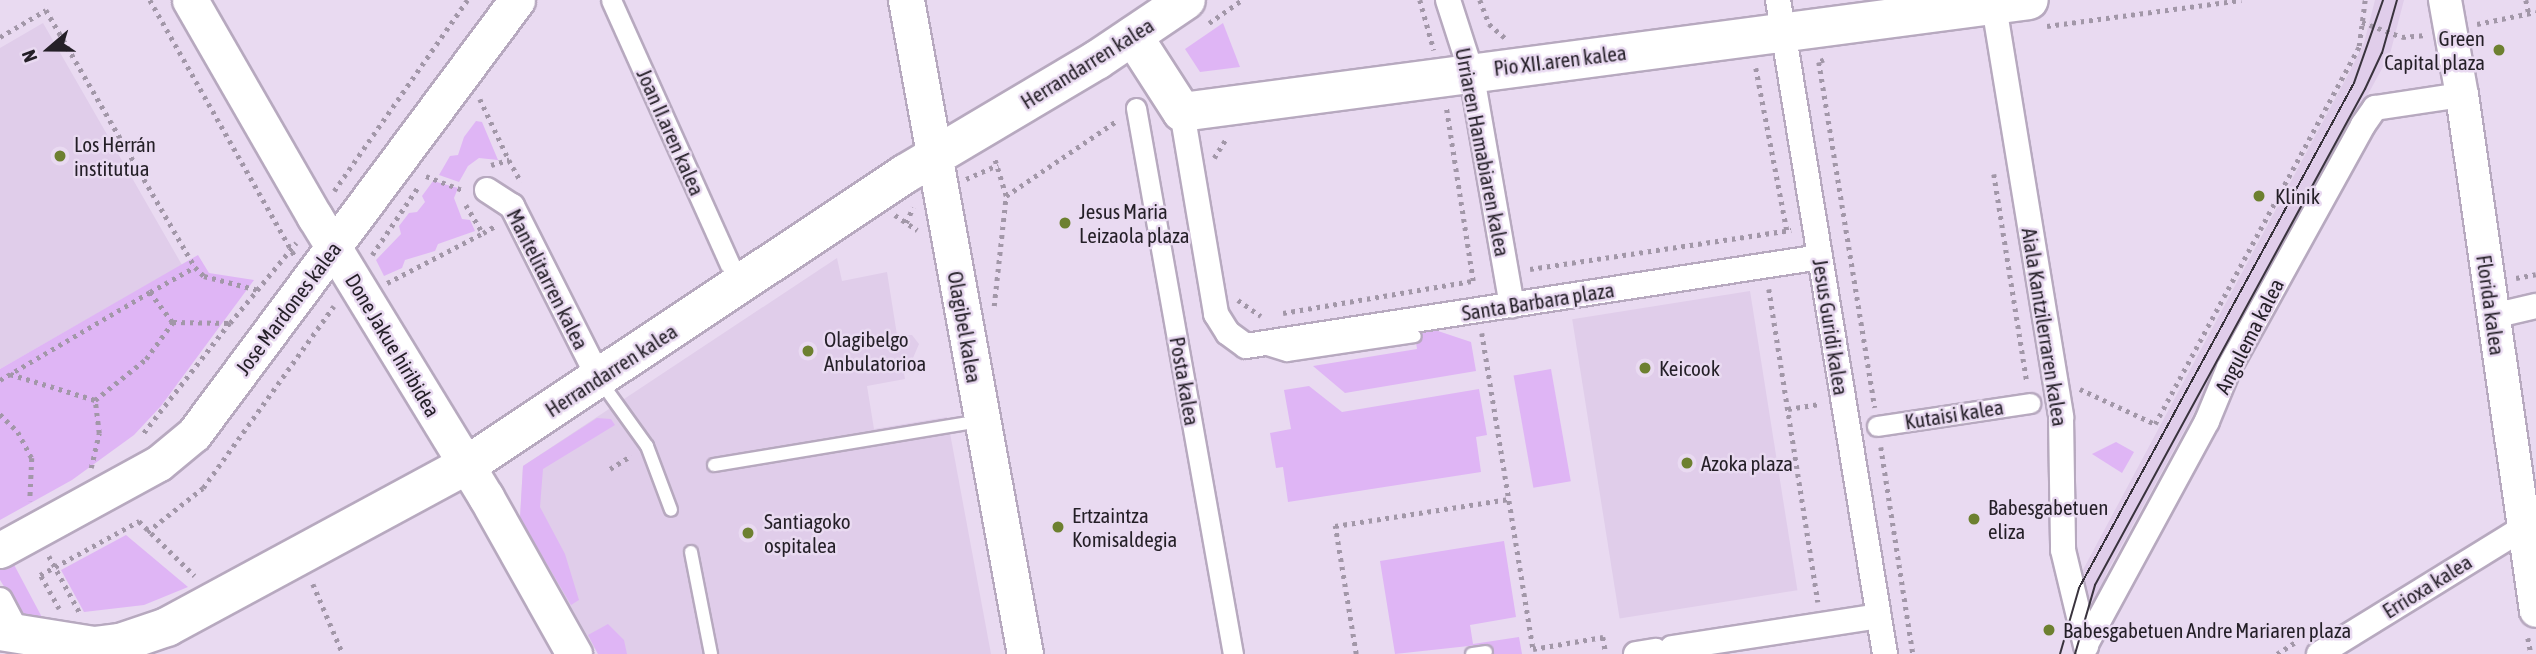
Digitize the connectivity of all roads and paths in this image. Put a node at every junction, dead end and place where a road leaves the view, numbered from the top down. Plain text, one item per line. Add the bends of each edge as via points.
1 (150, 0) edge
2 (190, 0) edge
3 (467, 0) edge
4 (517, 0) edge
5 (611, 0) edge
6 (906, 0) edge
7 (1186, 0) edge
8 (1420, 0) edge
9 (1448, 0) edge
10 (2241, 0) edge
11 (2365, 0) edge
12 (2445, 0) edge
13 (2526, 0) edge
14 (2014, 8) edge
15 (2529, 14) dead end
16 (1769, 22) edge
17 (2362, 22) junction
18 (1822, 27) junction
19 (2434, 34) dead end
20 (1133, 36) junction
21 (0, 37) edge
22 (1456, 74) junction
23 (2462, 94) junction
24 (480, 99) dead end
25 (1136, 108) joint
26 (1230, 108) junction
27 (1182, 112) junction
28 (935, 156) junction
29 (509, 160) dead end
30 (1211, 163) dead end
31 (998, 165) dead end
32 (1993, 168) dead end
33 (487, 190) dead end
34 (1006, 196) junction
35 (314, 217) junction
36 (885, 222) dead end
37 (483, 233) dead end
38 (921, 233) dead end
39 (1760, 237) junction
40 (334, 247) junction
41 (290, 251) junction
42 (1526, 256) dead end
43 (1820, 257) junction
44 (730, 265) dead end
45 (1765, 265) junction
46 (195, 267) junction
47 (1517, 271) junction
48 (1474, 281) junction
49 (382, 286) dead end
50 (258, 290) junction
51 (1227, 291) dead end
52 (150, 292) junction
53 (345, 305) dead end
54 (1512, 305) junction
55 (2536, 306) edge
56 (1479, 310) junction
57 (2493, 316) junction
58 (996, 318) dead end
59 (173, 322) junction
60 (230, 323) junction
61 (1415, 336) dead end
62 (1257, 345) junction
63 (10, 374) junction
64 (598, 379) junction
65 (0, 380) edge
66 (2073, 395) dead end
67 (95, 400) junction
68 (2030, 403) joint
69 (1813, 405) dead end
70 (1788, 409) junction
71 (0, 414) edge
72 (982, 421) junction
73 (1877, 426) junction
74 (136, 442) dead end
75 (647, 446) junction
76 (467, 465) junction
77 (714, 465) dead end
78 (610, 469) dead end
79 (97, 471) dead end
80 (1509, 499) junction
81 (38, 506) dead end
82 (671, 510) dead end
83 (2529, 523) edge
84 (147, 532) junction
85 (0, 550) edge
86 (691, 552) dead end
87 (311, 580) dead end
88 (200, 581) dead end
89 (0, 600) edge
90 (1818, 601) dead end
91 (2536, 611) edge
92 (1879, 616) junction
93 (90, 619) dead end
94 (10, 633) edge
95 (65, 633) edge
96 (2086, 649) edge
97 (1655, 651) edge
98 (1486, 652) dead end
99 (343, 654) edge
100 (574, 654) edge
101 (710, 654) edge
102 (1025, 654) edge
103 (1233, 654) edge
104 (1356, 654) edge
105 (1472, 654) edge
106 (1606, 654) edge
107 (1885, 654) edge
108 (1913, 654) edge
109 (2319, 654) edge

1 - 41 path
2 - 35 main road, Done Jakue hiribidea
3 - 35 path
4 - 40 main road, Jose Mardones kalea
5 - 44 street, Joan II.aren kalea
6 - 28 main road, Olagibel kalea
7 - 20 main road, Herrandarren kalea
8 - 22 path
9 - 22 street, Urriaren Hamabiaren kalea
10 - 14 path
11 - 17 path
12 - 23 street, Florida kalea
13 - 15 path
14 - 18 main road, Pio XII.aren kalea
14 - 96 street, Aiala Kantzilerraren kalea via 2060,407 2063,550
16 - 18 main road, Pio XII.aren kalea
16 - 22 main road, Pio XII.aren kalea
16 - 39 path via 1751,66 1759,69 1787,231
16 - 43 street, Jesus Guridi kalea
17 - 19 path via 2402,37
17 - 66 path via 2358,46 2155,424 2077,388
18 - 73 path via 1828,59 1819,62
20 - 27 main road
20 - 28 main road, Herrandarren kalea
21 - 46 path via 46,10
22 - 26 main road, Pio XII.aren kalea
22 - 47 street, Urriaren Hamabiaren kalea
22 - 48 path
23 - 57 street, Florida kalea
23 - 96 street, Angulema kalea via 2375,108 2363,125 2229,368 2207,421
24 - 29 path
25 - 34 path
25 - 103 street, Posta kalea
26 - 27 main road, Pio XII.aren kalea
26 - 30 path via 1233,129
27 - 62 street via 1216,314 1228,333 1246,346
28 - 64 main road, Herrandarren kalea
28 - 72 main road, Olagibel kalea
31 - 34 path
32 - 68 path
33 - 64 street, Mantelitarren kalea via 512,206
34 - 58 path
35 - 40 main road, Done Jakue hiribidea
35 - 41 path
36 - 38 path via 895,215
37 - 49 path
39 - 45 path
39 - 47 path
40 - 76 main road, Done Jakue hiribidea
40 - 85 main road, Jose Mardones kalea via 194,434 159,463
41 - 50 path
42 - 47 path
43 - 45 street, Santa Barbara plaza
43 - 92 street, Jesus Guridi kalea
45 - 54 street, Santa Barbara plaza
45 - 70 path
46 - 50 path via 204,276
46 - 52 path
47 - 48 path
47 - 54 street, Urriaren Hamabiaren kalea
48 - 51 path via 1258,317
48 - 56 path
50 - 60 path
52 - 59 path
52 - 63 path
53 - 84 path via 338,301 204,488
54 - 56 street, Santa Barbara plaza
55 - 57 street
56 - 62 street, Santa Barbara plaza
56 - 80 path
57 - 83 street, Florida kalea
59 - 60 path
59 - 67 path via 146,359
60 - 74 path via 162,416
61 - 62 lane via 1287,355
63 - 65 path
63 - 67 path
64 - 75 lane
64 - 76 main road, Herrandarren kalea
67 - 79 path via 99,433 90,474
68 - 73 street, Kutaisi kalea
69 - 70 path
70 - 90 path
71 - 81 path via 18,432 32,458 28,512
72 - 77 lane
72 - 102 main road, Olagibel kalea
73 - 108 path
75 - 78 path
75 - 82 lane
76 - 95 main road, Herrandarren kalea via 167,627 120,643
76 - 100 main road, Done Jakue hiribidea
80 - 104 path via 1335,526
80 - 106 path via 1533,649 1603,637
83 - 91 street, Florida kalea
83 - 109 street, Errioxa kalea
84 - 88 path
84 - 95 path via 139,521 40,575
86 - 101 lane
87 - 99 path
89 - 94 street
92 - 97 street
92 - 107 street, Jesus Guridi kalea
93 - 95 path
94 - 95 main road, Herrandarren kalea
98 - 105 lane

